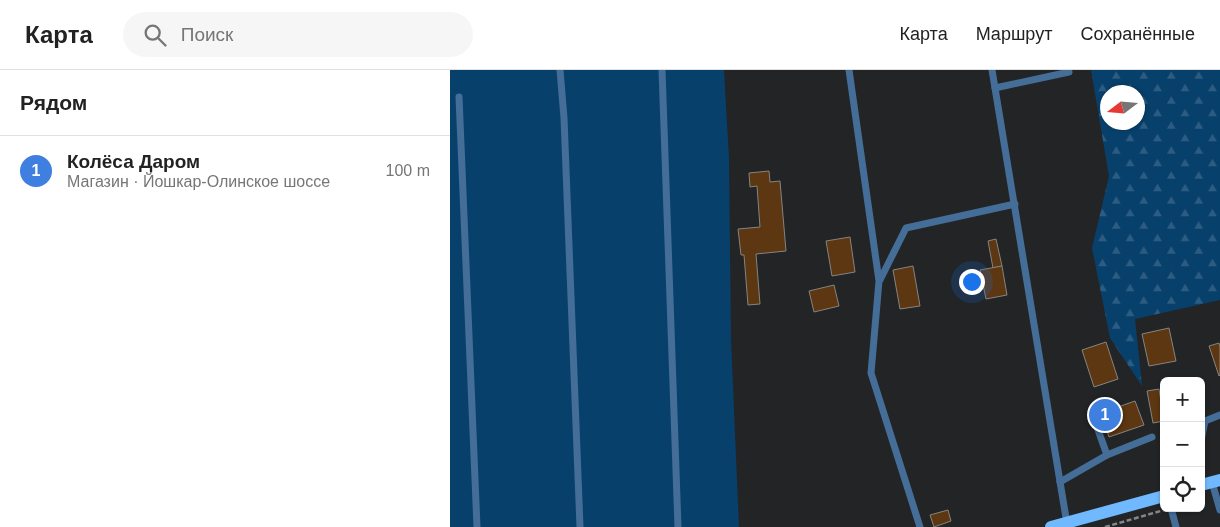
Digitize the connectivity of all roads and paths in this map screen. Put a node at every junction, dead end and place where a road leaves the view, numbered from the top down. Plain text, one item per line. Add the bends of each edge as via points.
1 (560, 70) edge
2 (662, 70) edge
3 (850, 70) edge
4 (992, 70) edge
5 (1069, 72) dead end
6 (996, 88) junction
7 (459, 97) dead end
8 (1015, 204) junction
9 (879, 281) junction
10 (1092, 413) dead end
11 (1220, 415) edge
12 (1205, 422) edge
13 (1152, 437) dead end
14 (1107, 456) junction
15 (1060, 482) junction
16 (1211, 483) edge
17 (1160, 497) edge
18 (1220, 510) edge
19 (1160, 511) edge
20 (1171, 512) edge
21 (1067, 525) edge
22 (477, 527) edge
23 (580, 527) edge
24 (678, 527) edge
25 (920, 527) edge
26 (1051, 527) edge
27 (1105, 527) edge
28 (1176, 527) edge

1 - 23 lane
2 - 24 lane
3 - 9 lane
4 - 6 lane
5 - 6 lane
6 - 8 lane
7 - 22 lane
8 - 9 lane via 906,228
8 - 15 lane
9 - 25 lane via 871,373
10 - 14 lane
11 - 12 lane
13 - 14 lane
14 - 15 lane
15 - 21 lane
16 - 18 lane
17 - 21 main road
19 - 27 path
20 - 28 lane
21 - 26 main road

